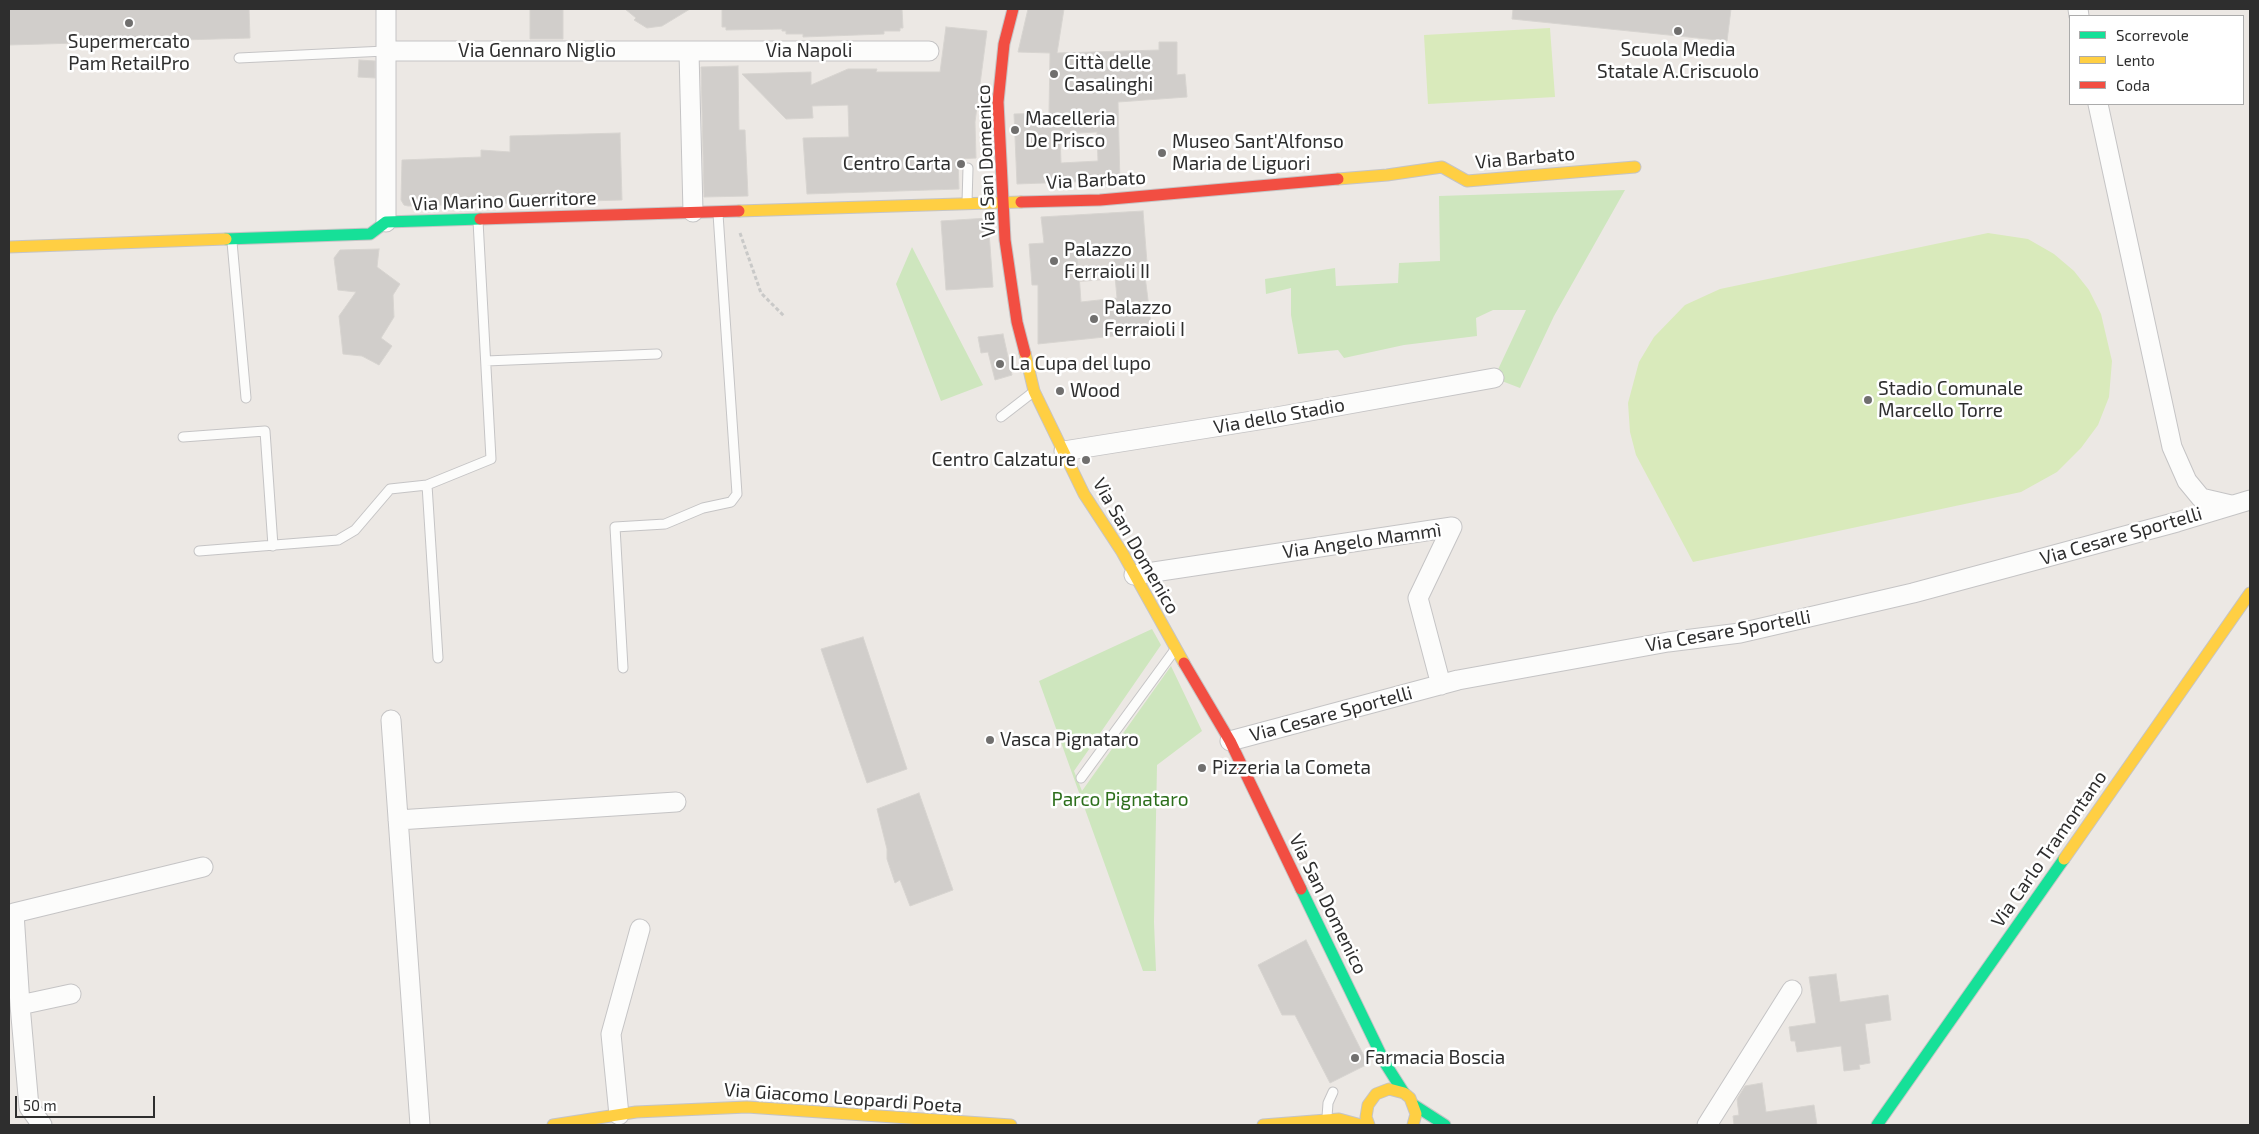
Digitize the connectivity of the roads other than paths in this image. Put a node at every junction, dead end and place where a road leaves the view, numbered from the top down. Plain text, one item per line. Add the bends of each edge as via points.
1 (386, 9) edge
2 (1013, 9) edge
3 (385, 51) junction
4 (929, 51) dead end
5 (689, 52) junction
6 (239, 58) dead end
7 (2098, 105) edge
8 (1635, 167) dead end
9 (968, 168) dead end
10 (1004, 202) junction
11 (967, 203) junction
12 (718, 211) junction
13 (693, 212) junction
14 (478, 218) junction
15 (386, 222) junction
16 (232, 239) junction
17 (9, 247) edge
18 (657, 354) dead end
19 (486, 361) junction
20 (1494, 378) dead end
21 (1034, 391) junction
22 (246, 398) dead end
23 (1001, 417) dead end
24 (183, 437) dead end
25 (1064, 451) junction
26 (427, 485) junction
27 (2250, 500) edge
28 (2232, 505) junction
29 (273, 546) junction
30 (199, 551) dead end
31 (1134, 575) junction
32 (2250, 593) edge
33 (1175, 649) junction
34 (438, 658) dead end
35 (623, 668) dead end
36 (1441, 685) junction
37 (391, 720) dead end
38 (1230, 741) junction
39 (1081, 778) dead end
40 (676, 802) dead end
41 (398, 820) junction
42 (203, 867) dead end
43 (640, 929) dead end
44 (1792, 990) dead end
45 (71, 994) dead end
46 (20, 1006) junction
47 (1386, 1063) junction
48 (1381, 1091) junction
49 (1332, 1092) dead end
50 (1404, 1093) junction
51 (1368, 1105) junction
52 (1414, 1105) junction
53 (608, 1119) edge
54 (1333, 1120) junction
55 (1414, 1124) edge
56 (42, 1125) edge
57 (420, 1125) edge
58 (553, 1125) edge
59 (1012, 1125) edge
60 (1264, 1125) edge
61 (1361, 1125) edge
62 (1369, 1125) edge
63 (1427, 1125) edge
64 (1444, 1125) edge
65 (1707, 1125) edge
66 (1877, 1125) edge

1 - 3 street
2 - 10 street, Via San Domenico via 1004,44 998,102
3 - 5 street, Via Gennaro Niglio
3 - 6 lane
3 - 15 street
4 - 5 street, Via Napoli
5 - 13 street
7 - 28 street via 2153,319 2172,447 2187,481 2201,498
8 - 10 street, Via Barbato via 1467,181 1442,167 1387,175 1100,200
9 - 11 lane
10 - 11 street, Via Marino Guerritore
10 - 21 street, Via San Domenico via 1005,240 1017,322
11 - 12 street, Via Marino Guerritore
12 - 13 street, Via Marino Guerritore
12 - 35 lane via 737,494 731,502 694,511 665,524 615,527
13 - 14 street, Via Marino Guerritore
14 - 15 street, Via Marino Guerritore
14 - 19 lane
15 - 16 street, Via Marino Guerritore via 370,234
16 - 17 street, Via Marino Guerritore
16 - 22 lane
18 - 19 lane
19 - 26 lane via 491,458
20 - 25 street, Via dello Stadio
21 - 23 lane
21 - 25 street, Via San Domenico
24 - 29 lane via 266,431
25 - 31 street, Via San Domenico via 1084,494
26 - 29 lane via 390,489 355,530 338,540
26 - 34 lane
27 - 28 street, Via Cesare Sportelli
28 - 36 street, Via Cesare Sportelli via 1913,593 1740,633 1668,642
29 - 30 lane
31 - 33 street, Via San Domenico
31 - 36 street, Via Angelo Mammì via 1452,527 1418,598
32 - 66 street, Via Carlo Tramontano
33 - 38 street, Via San Domenico
33 - 39 lane
36 - 38 street, Via Cesare Sportelli
37 - 41 street
38 - 47 street, Via San Domenico
40 - 41 street
41 - 57 street
42 - 46 street via 14,913
43 - 53 street via 611,1034
44 - 65 street
45 - 46 street
46 - 56 street via 29,1107
47 - 48 street
47 - 50 street, Via San Domenico
48 - 50 street via 1389,1089
48 - 51 street
49 - 54 lane via 1328,1103
50 - 52 street, Via San Domenico
51 - 54 street
51 - 62 street via 1366,1117
52 - 55 street
52 - 64 street, Via San Domenico
53 - 58 street, Via Giacomo Leopardi Poeta
53 - 59 street, Via Giacomo Leopardi Poeta via 703,1108 747,1107
54 - 60 street
54 - 61 street
55 - 63 street

